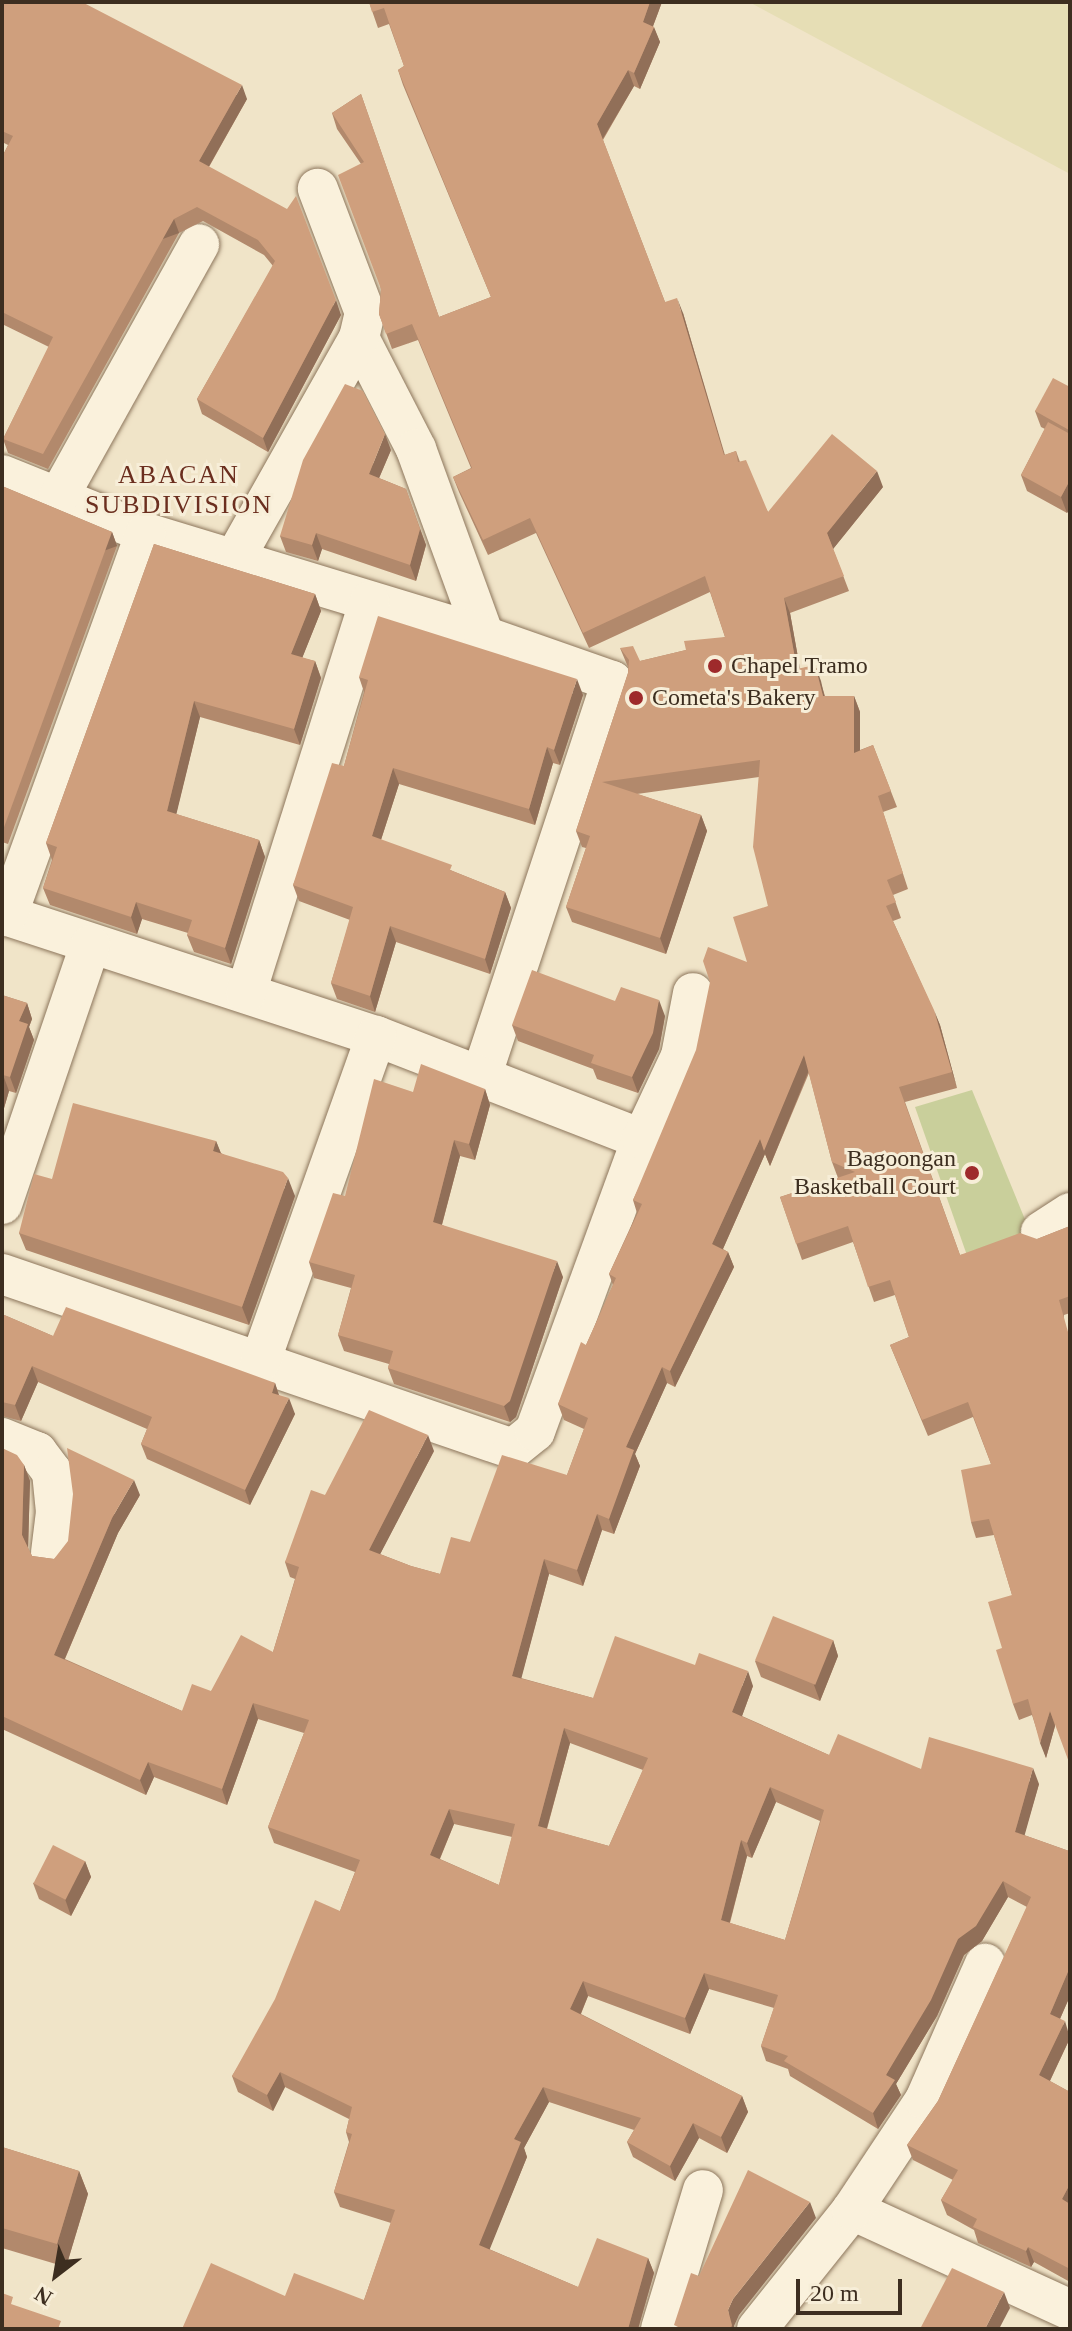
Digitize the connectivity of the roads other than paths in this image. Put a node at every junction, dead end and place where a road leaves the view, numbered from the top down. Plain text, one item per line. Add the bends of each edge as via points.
1 (318, 189) dead end
2 (199, 244) dead end
3 (359, 338) junction
4 (2, 475) edge
5 (59, 496) junction
6 (146, 533) junction
7 (235, 558) junction
8 (369, 602) junction
9 (484, 636) junction
10 (5, 915) edge
11 (90, 946) junction
12 (246, 993) junction
13 (693, 993) dead end
14 (376, 1036) junction
15 (481, 1076) junction
16 (642, 1139) junction
17 (2, 1204) edge
18 (2, 1274) edge
19 (260, 1362) junction
20 (2, 1438) edge
21 (51, 1553) dead end
22 (985, 1964) dead end
23 (703, 2190) dead end
24 (852, 2210) junction
25 (1070, 2310) edge
26 (661, 2329) edge
27 (757, 2329) edge

1 - 3 street via 365,313
2 - 5 street
3 - 7 street
3 - 9 street via 416,449
4 - 5 street
5 - 6 street
6 - 7 street
6 - 10 street
7 - 8 street
8 - 9 street
8 - 12 street
9 - 15 street via 612,681
10 - 11 street
11 - 12 street
11 - 17 street
12 - 14 street
13 - 16 street via 681,1056
14 - 15 street
14 - 19 street
15 - 16 street
16 - 19 street via 527,1442 513,1449
18 - 19 street
20 - 21 street via 37,1452 52,1472 56,1512
22 - 24 street via 925,2100
23 - 26 street
24 - 25 street
24 - 27 street

